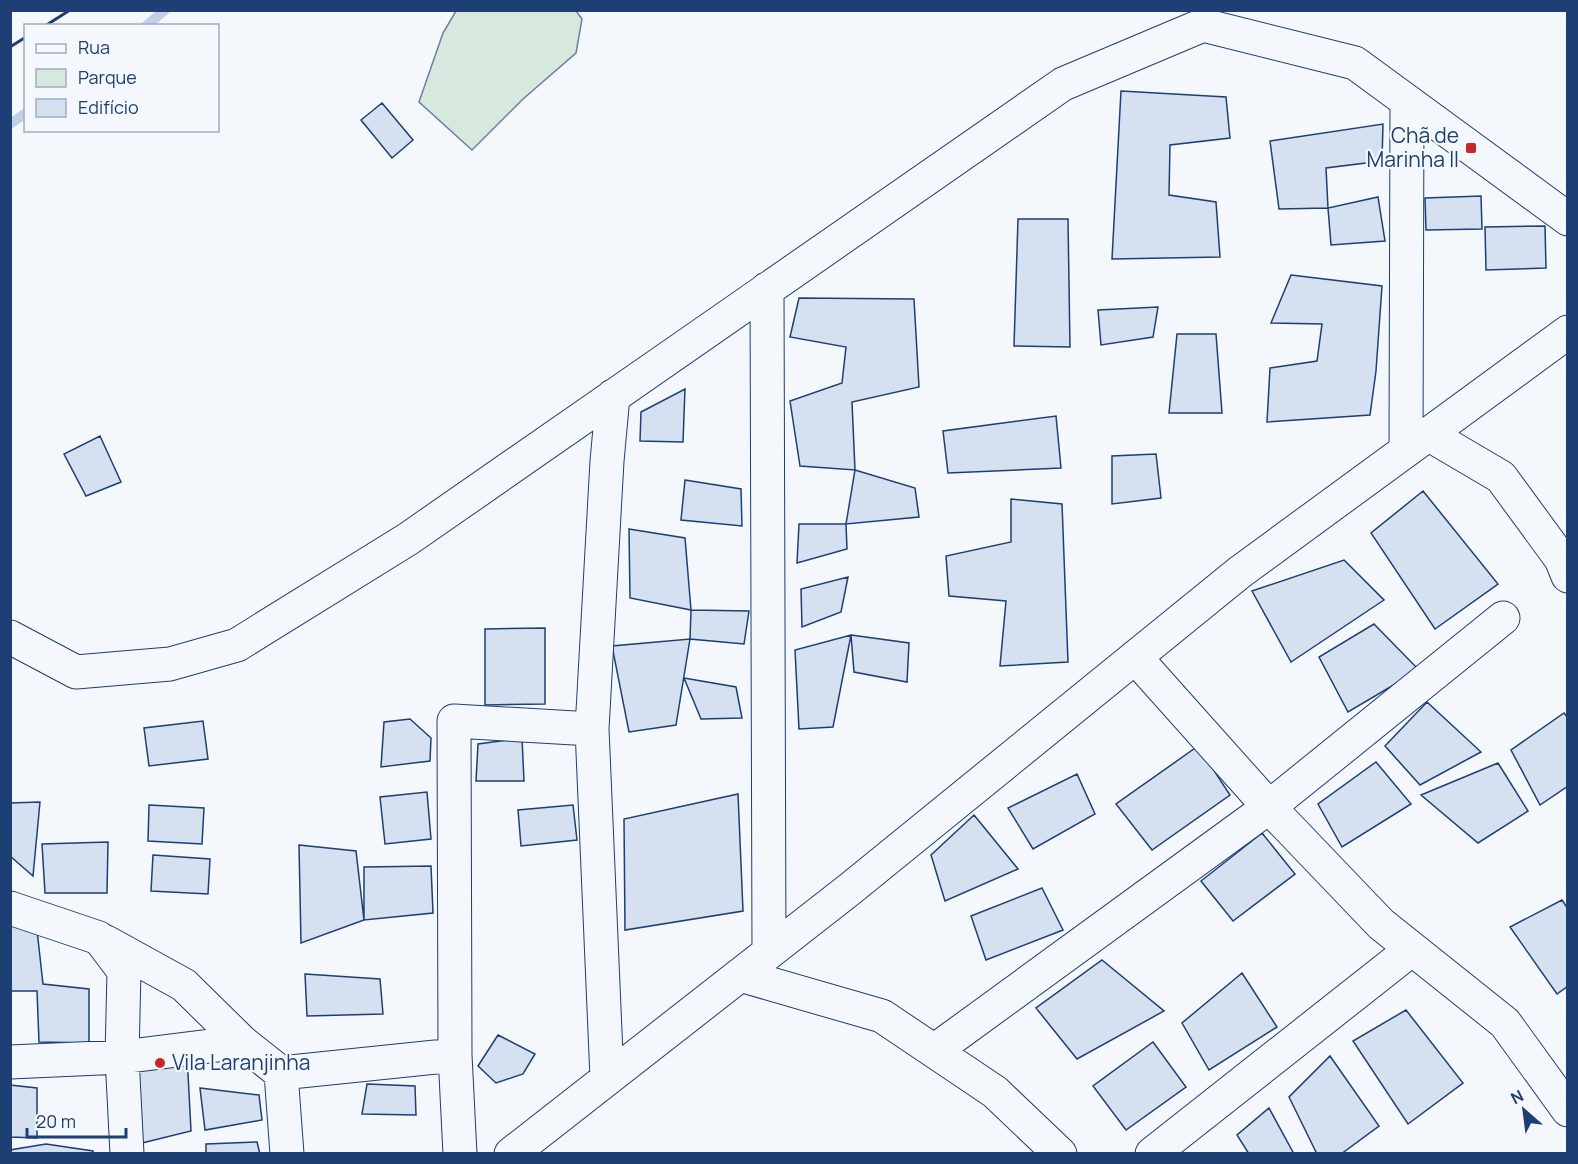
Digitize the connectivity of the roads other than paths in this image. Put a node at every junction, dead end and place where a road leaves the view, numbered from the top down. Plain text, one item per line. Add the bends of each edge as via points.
1 (1407, 101) junction
2 (1568, 219) edge
3 (767, 289) junction
4 (1568, 332) edge
5 (613, 396) junction
6 (1417, 442) junction
7 (1568, 576) edge
8 (1503, 618) dead end
9 (10, 637) edge
10 (1135, 657) junction
11 (592, 729) junction
12 (1269, 807) junction
13 (10, 908) edge
14 (99, 938) junction
15 (1412, 949) junction
16 (769, 952) junction
17 (740, 975) junction
18 (242, 1042) junction
19 (934, 1051) junction
20 (455, 1054) junction
21 (122, 1057) junction
22 (10, 1062) edge
23 (281, 1073) junction
24 (607, 1078) junction
25 (1568, 1110) edge
26 (127, 1154) edge
27 (287, 1154) edge
28 (460, 1154) edge
29 (511, 1154) edge
30 (1060, 1154) edge
31 (1152, 1154) edge

1 - 2 street
1 - 3 street via 1355,63 1203,25 1063,84
1 - 6 street
3 - 5 street
3 - 16 street
4 - 6 street
5 - 9 street via 408,539 237,645 170,664 76,672
5 - 11 street
6 - 7 street via 1501,477 1561,558
6 - 10 street via 1240,572
8 - 12 street
10 - 12 street
10 - 16 street
11 - 20 street via 454,721
11 - 24 street
12 - 15 street via 1381,924
12 - 19 street
13 - 14 street
14 - 18 street via 184,985
14 - 21 street via 124,971
15 - 25 street via 1505,1023
15 - 31 street
16 - 17 street
17 - 19 street via 882,1016
17 - 24 street
18 - 21 street
18 - 23 street
19 - 30 street via 995,1092
20 - 23 street
20 - 28 street
21 - 22 street
21 - 26 street
23 - 27 street
24 - 29 street

